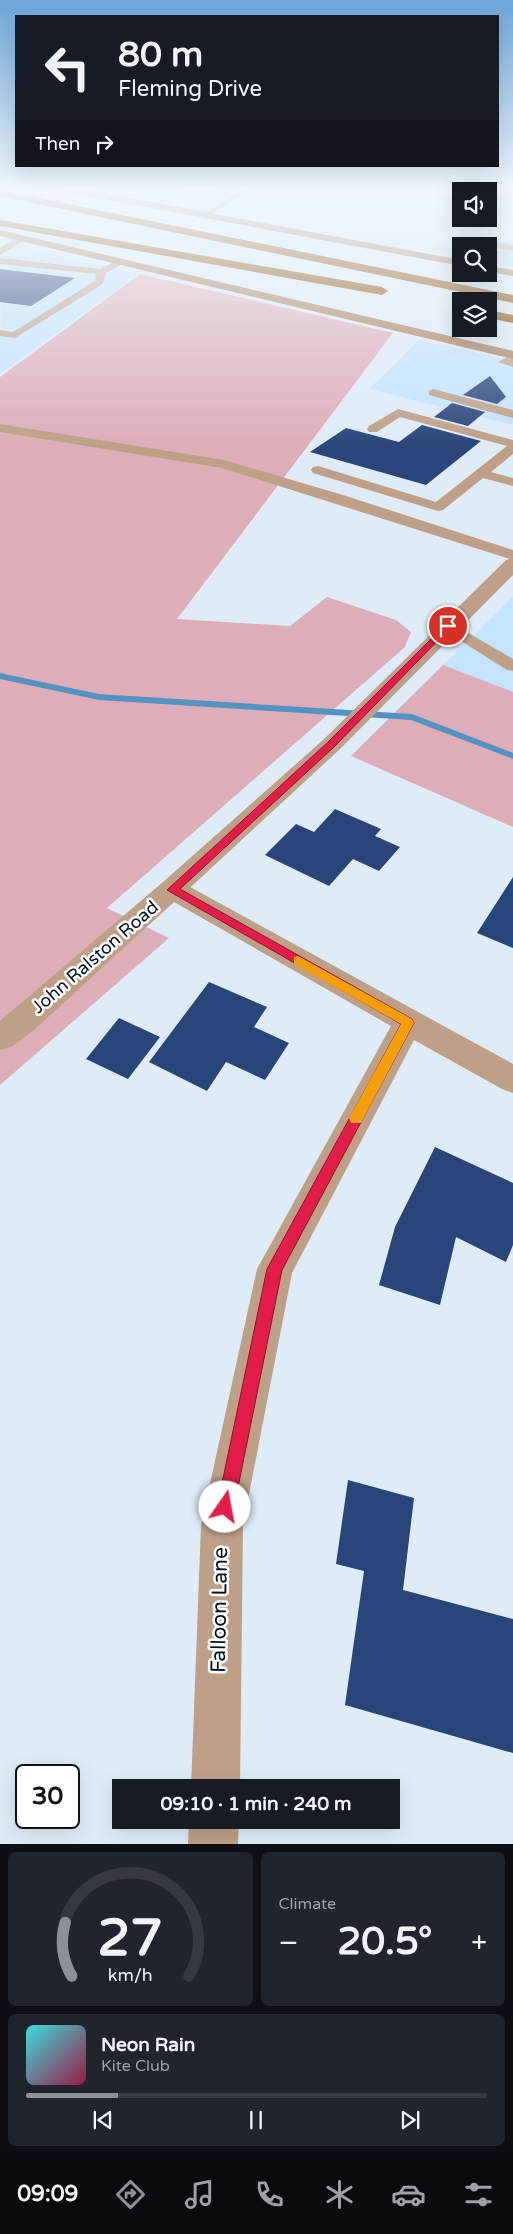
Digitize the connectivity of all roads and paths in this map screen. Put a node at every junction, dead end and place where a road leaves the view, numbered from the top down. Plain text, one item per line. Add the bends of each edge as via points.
1 (101, 274) edge
2 (171, 274) edge
3 (286, 274) edge
4 (302, 274) edge
5 (393, 274) edge
6 (513, 299) edge
7 (497, 316) edge
8 (513, 319) edge
9 (0, 333) edge
10 (15, 335) junction
11 (0, 345) edge
12 (513, 356) edge
13 (513, 364) edge
14 (432, 393) dead end
15 (513, 414) edge
16 (0, 428) edge
17 (373, 429) dead end
18 (513, 444) edge
19 (513, 448) edge
20 (318, 470) dead end
21 (483, 474) junction
22 (513, 482) edge
23 (513, 555) edge
24 (513, 564) edge
25 (448, 626) junction
26 (513, 666) edge
27 (172, 890) junction
28 (408, 1023) junction
29 (0, 1038) edge
30 (513, 1080) edge
31 (215, 1779) edge
32 (214, 1829) edge
33 (213, 1844) edge

1 - 10 lane via 100,282
2 - 12 main road
3 - 4 highway via 386,292
5 - 6 highway
7 - 8 highway
9 - 10 lane
10 - 11 lane
12 - 13 lane via 504,362
14 - 15 lane
16 - 23 lane via 224,464
17 - 18 lane via 398,413
19 - 21 lane
20 - 21 lane via 438,507
21 - 22 lane
24 - 25 street, John Ralston Road
25 - 26 lane
25 - 27 street, John Ralston Road via 331,745
27 - 28 street
27 - 29 street, John Ralston Road
28 - 30 street
28 - 31 street, Falloon Lane via 275,1269 222,1525
32 - 33 street

